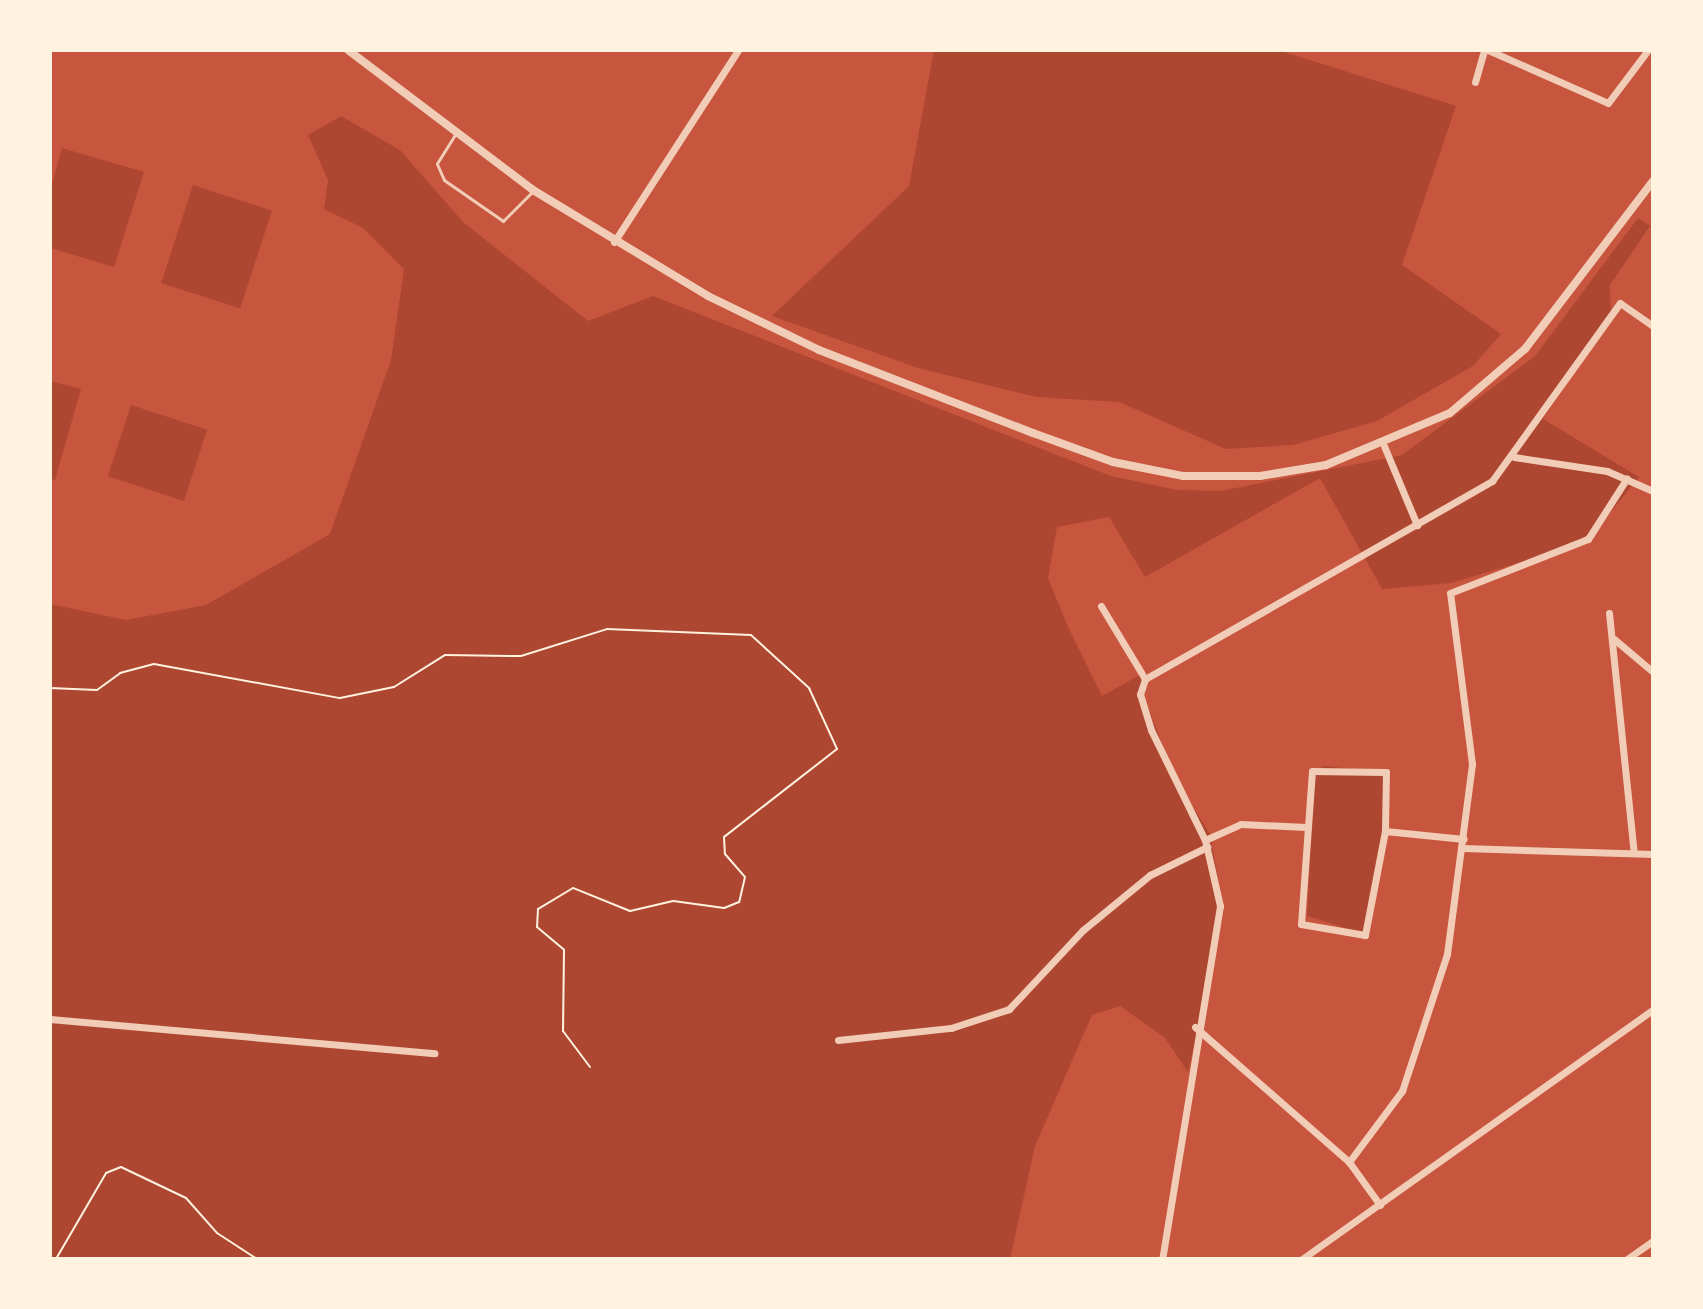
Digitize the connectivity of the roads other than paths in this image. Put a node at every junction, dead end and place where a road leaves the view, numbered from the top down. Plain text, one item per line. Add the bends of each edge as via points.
1 (348, 50) edge
2 (738, 50) edge
3 (1486, 50) edge
4 (1648, 50) edge
5 (1475, 82) dead end
6 (456, 133) junction
7 (1653, 181) edge
8 (533, 190) junction
9 (614, 242) junction
10 (1653, 326) edge
11 (1384, 446) junction
12 (1514, 457) junction
13 (1627, 478) junction
14 (1653, 491) edge
15 (1417, 525) junction
16 (1101, 606) dead end
17 (1609, 613) dead end
18 (1614, 639) junction
19 (1653, 672) edge
20 (1145, 679) junction
21 (1306, 827) junction
22 (1385, 831) junction
23 (1464, 839) junction
24 (1206, 843) junction
25 (1463, 848) junction
26 (1634, 853) junction
27 (1653, 854) edge
28 (1653, 1010) edge
29 (50, 1019) edge
30 (1195, 1027) junction
31 (838, 1040) dead end
32 (434, 1053) dead end
33 (1349, 1162) junction
34 (1380, 1205) junction
35 (1653, 1241) edge
36 (1162, 1259) edge
37 (1302, 1259) edge
38 (1627, 1259) edge

1 - 6 street
2 - 9 street
3 - 4 street via 1608,103
3 - 5 street
6 - 8 street
6 - 8 lane via 439,158 439,172 485,212 511,218
7 - 11 street via 1510,365 1450,413
8 - 9 street
9 - 11 street via 819,350 1113,462 1183,476 1260,476
10 - 12 street via 1620,303
11 - 15 street
12 - 13 street
12 - 15 street via 1482,488
13 - 14 street
13 - 23 street via 1588,539 1450,593 1471,730
15 - 20 street
16 - 20 street
17 - 18 street
18 - 19 street
18 - 26 street
20 - 24 street via 1140,694 1167,772
21 - 22 street via 1312,771 1386,772
21 - 22 street via 1301,924 1365,935
21 - 24 street via 1241,824
22 - 23 street
23 - 25 street
24 - 30 street via 1218,886 1219,932
24 - 31 street via 1150,875 1083,930 1009,1009 938,1030
25 - 26 street
25 - 33 street via 1425,1036 1384,1121
26 - 27 street
28 - 34 street
29 - 32 street
30 - 33 street
30 - 36 street
33 - 34 street
34 - 37 street
35 - 38 street

